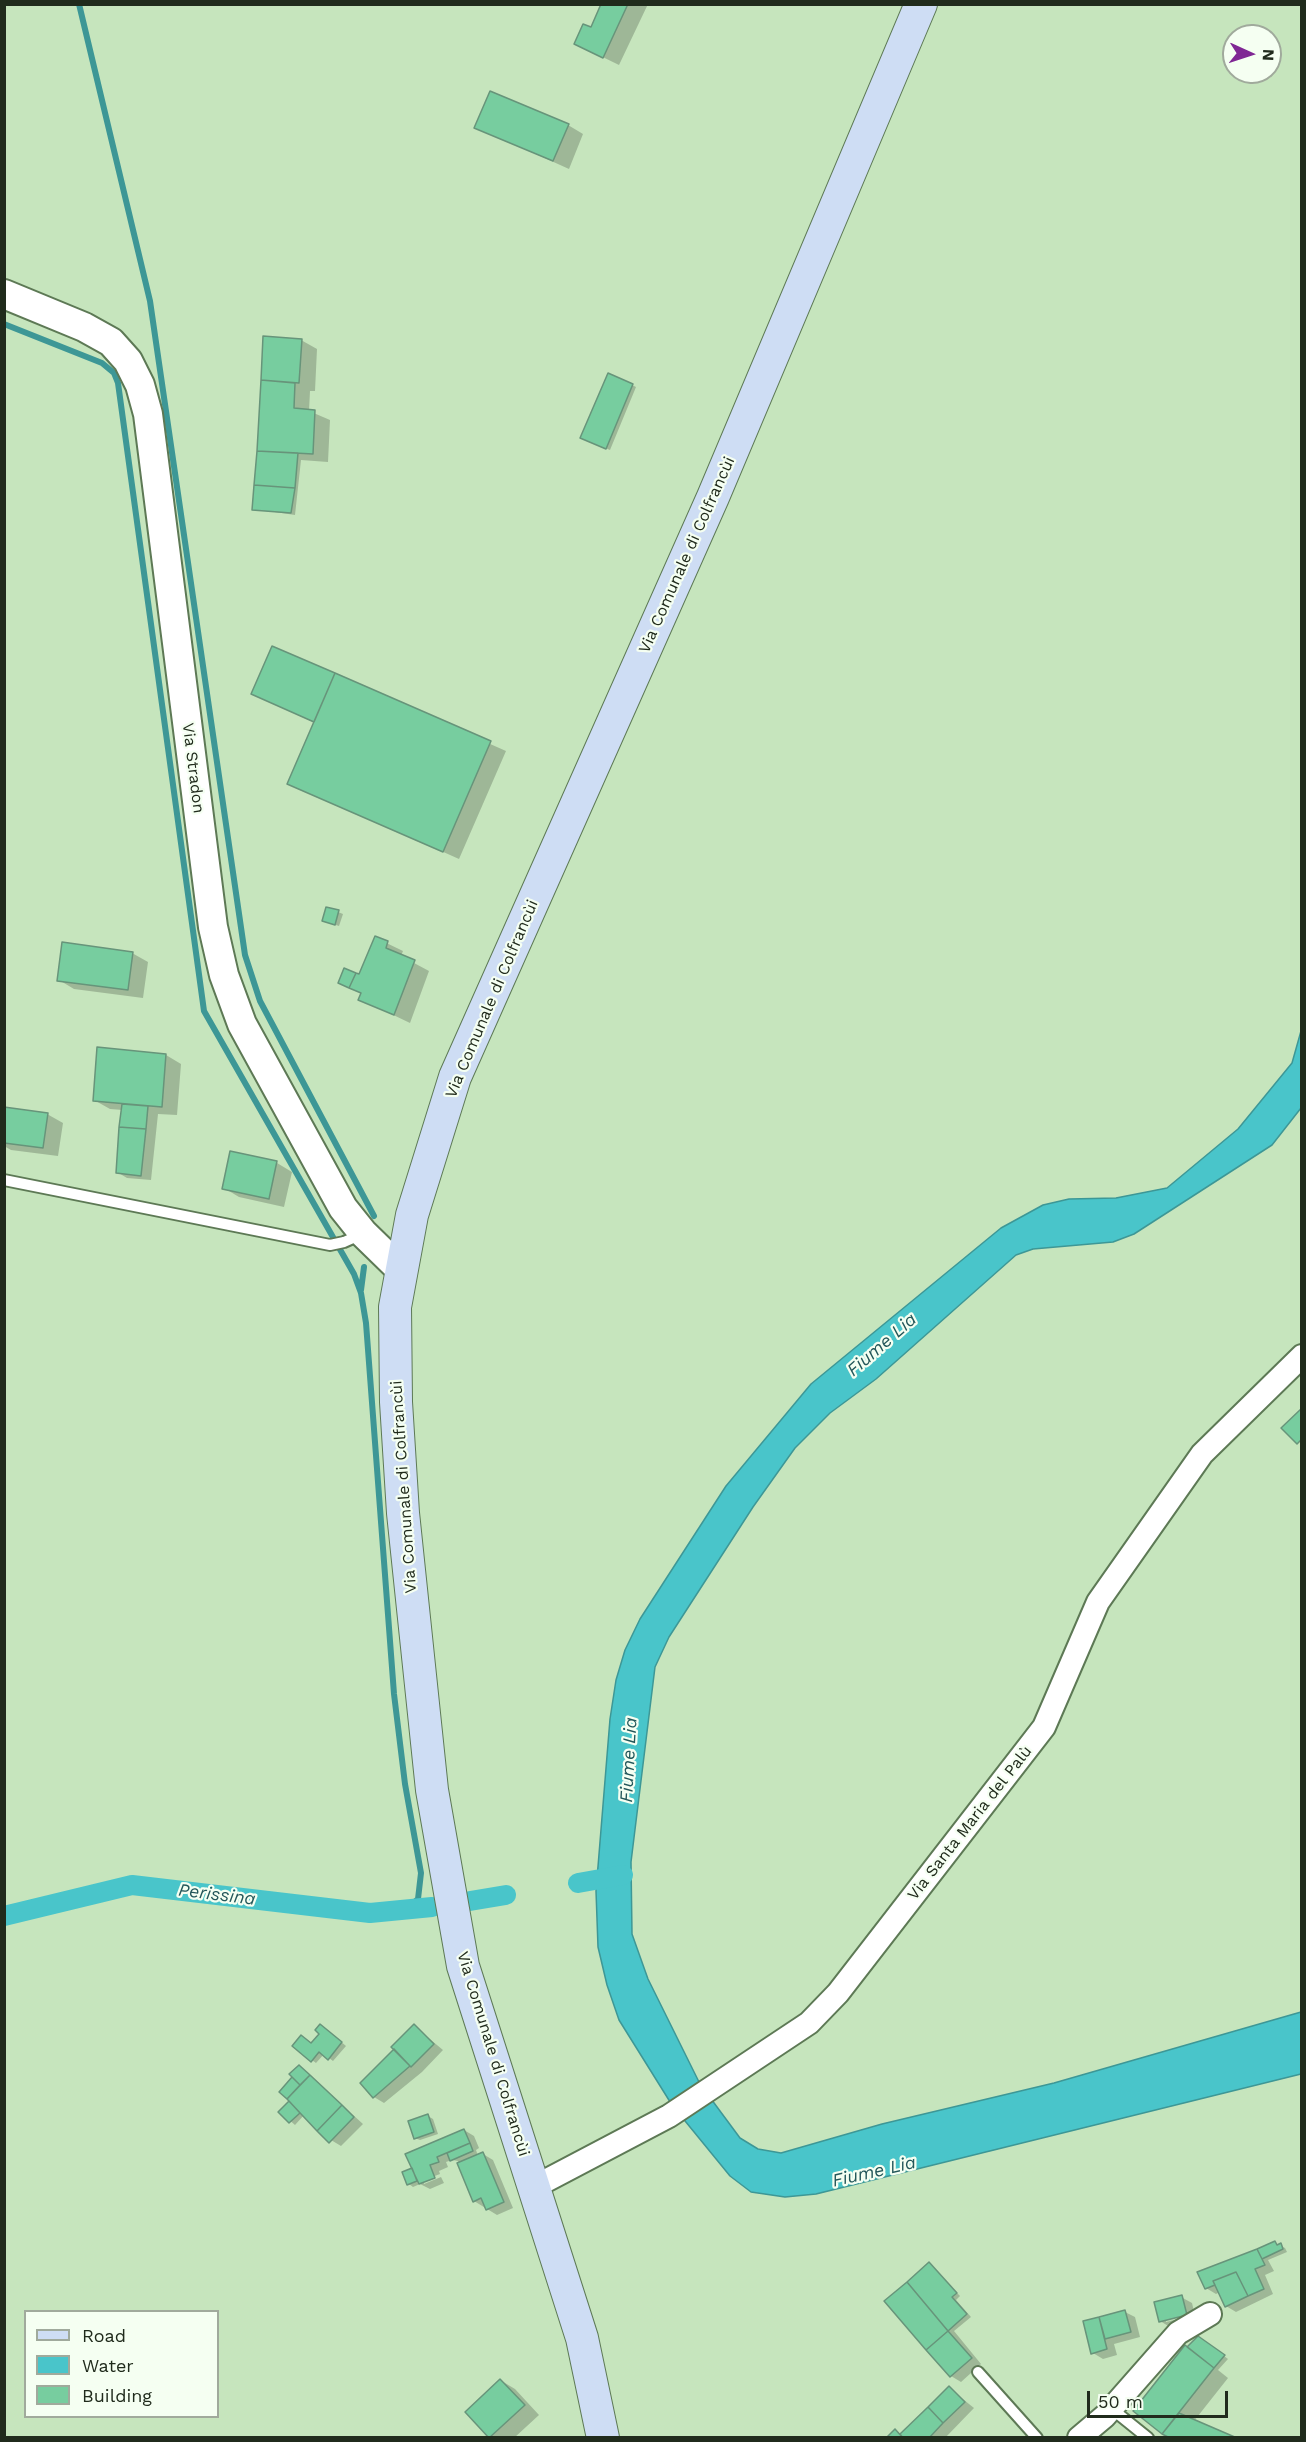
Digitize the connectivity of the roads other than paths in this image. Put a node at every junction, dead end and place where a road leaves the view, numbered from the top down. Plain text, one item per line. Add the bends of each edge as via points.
1 (921, 4) edge
2 (4, 294) edge
3 (4, 1180) edge
4 (353, 1238) junction
5 (401, 1270) junction
6 (1302, 1356) edge
7 (534, 2187) junction
8 (1210, 2314) dead end
9 (978, 2372) dead end
10 (1112, 2409) junction
11 (603, 2438) edge
12 (1037, 2438) edge
13 (1079, 2438) edge
14 (1148, 2438) edge

1 - 5 main road, Via Comunale di Colfrancùi via 713,497 455,1077 412,1215
2 - 4 street, Via Stradon via 111,342 128,361 140,385 148,414 213,927 224,975 242,1024 343,1208
3 - 4 lane via 330,1245
4 - 5 street, Via Stradon
5 - 7 main road, Via Comunale di Colfrancùi via 395,1307 396,1413 432,1790 463,1966
6 - 7 street, Via Santa Maria del Palù via 1202,1454 1098,1602 1044,1727 838,1994 809,2022 669,2116
7 - 11 main road, Via Comunale di Colfrancùi via 582,2338
8 - 10 street via 1178,2333
9 - 12 lane
10 - 13 street
10 - 14 lane

